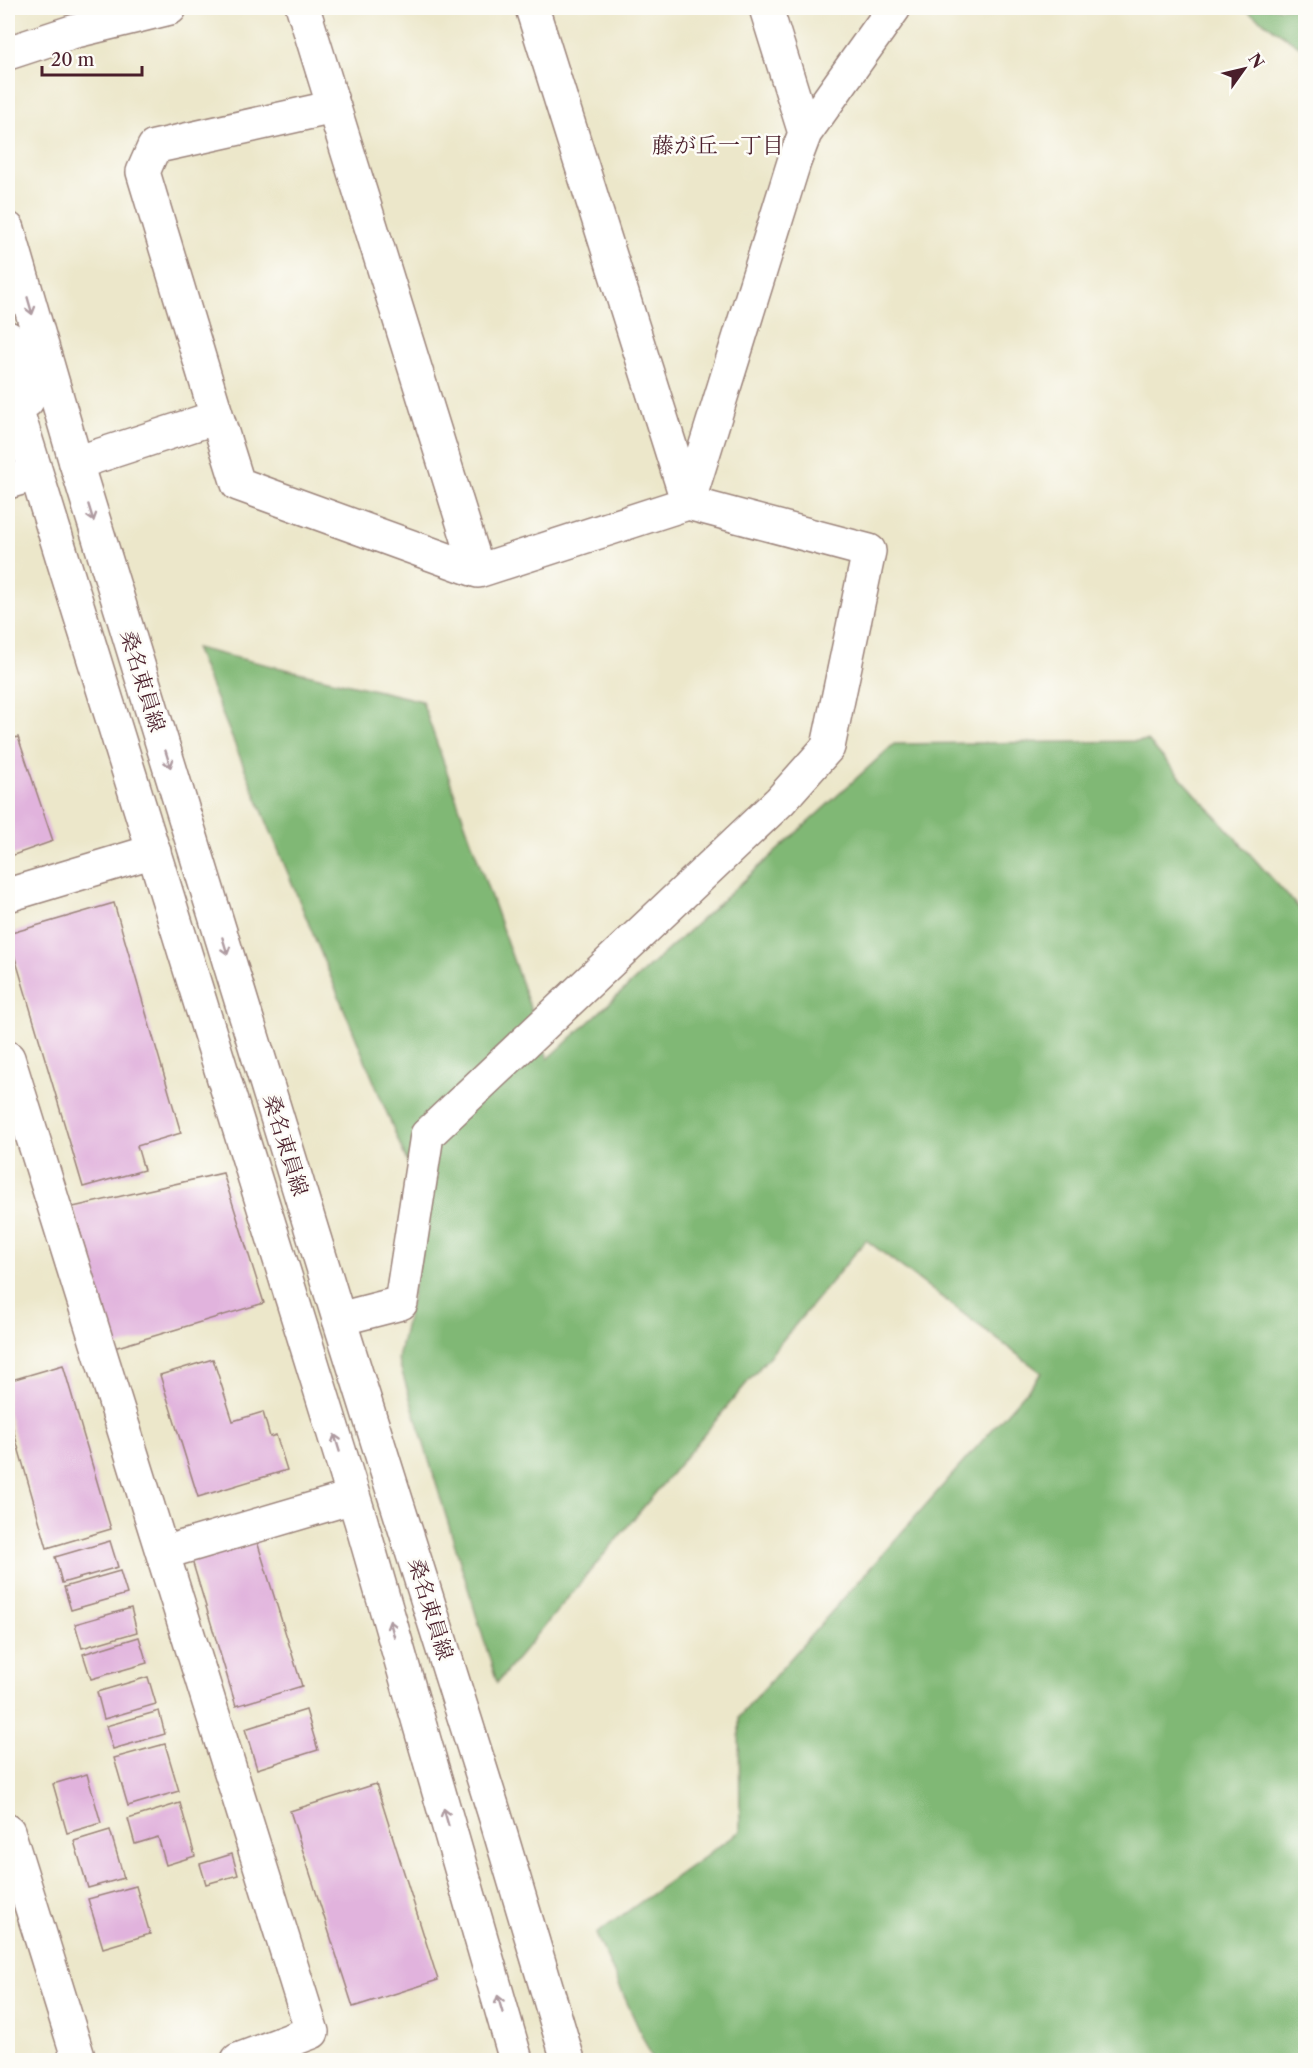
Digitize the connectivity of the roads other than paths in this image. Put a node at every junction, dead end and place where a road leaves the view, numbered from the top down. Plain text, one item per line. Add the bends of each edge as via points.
1 (170, 8) edge
2 (303, 8) edge
3 (532, 8) edge
4 (766, 8) edge
5 (894, 8) edge
6 (8, 53) edge
7 (334, 107) junction
8 (805, 134) junction
9 (8, 229) edge
10 (8, 338) edge
11 (8, 382) edge
12 (217, 417) junction
13 (76, 463) junction
14 (21, 478) edge
15 (688, 503) junction
16 (478, 571) junction
17 (154, 851) junction
18 (8, 895) edge
19 (8, 1058) edge
20 (339, 1319) junction
21 (354, 1497) junction
22 (163, 1553) junction
23 (495, 1812) junction
24 (8, 1831) edge
25 (79, 2061) edge
26 (238, 2061) edge
27 (516, 2061) edge
28 (554, 2061) edge
29 (568, 2061) edge

1 - 6 street via 72,32
2 - 7 street
3 - 15 street
4 - 8 street
5 - 8 street
7 - 12 street via 154,147 142,172
7 - 16 street
8 - 15 street
9 -> 13 street, 桑名東員線
10 - 14 street via 32,420
11 - 14 street, 桑名東員線
12 - 13 street
12 - 16 street via 238,484
13 -> 20 street, 桑名東員線
14 - 17 street, 桑名東員線
15 - 16 street
15 - 20 street via 869,551 828,747 780,801 427,1135 401,1303
17 - 18 street
21 -> 17 street, 桑名東員線
19 - 22 street
20 - 23 street, 桑名東員線
21 - 22 street
27 -> 21 street, 桑名東員線
22 - 26 street via 312,2032
23 - 28 street via 491,1862
23 - 29 street, 桑名東員線
24 - 25 street

